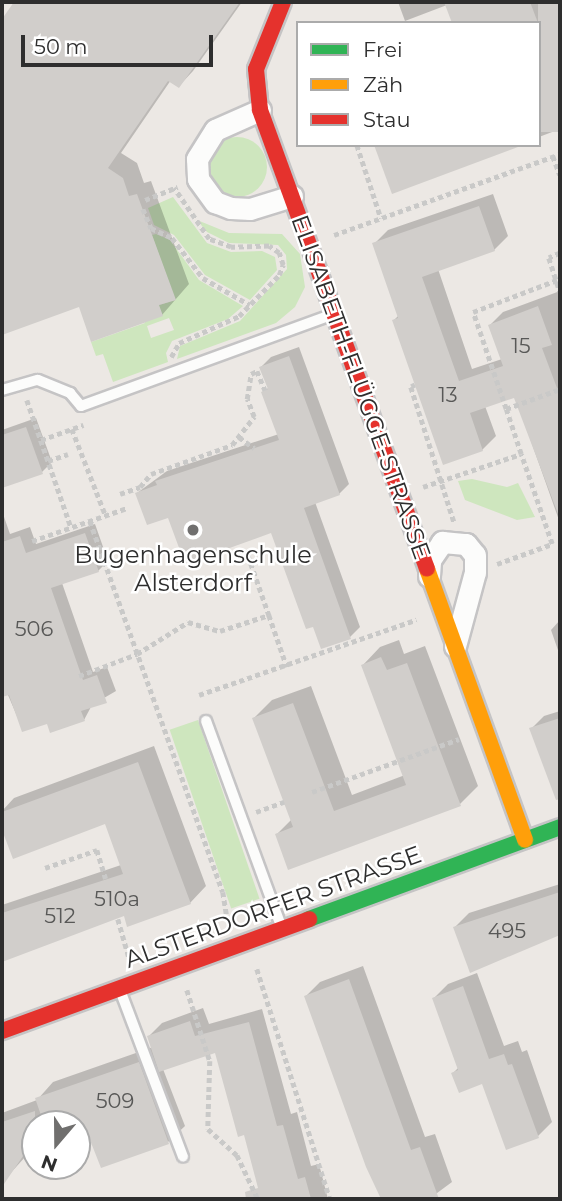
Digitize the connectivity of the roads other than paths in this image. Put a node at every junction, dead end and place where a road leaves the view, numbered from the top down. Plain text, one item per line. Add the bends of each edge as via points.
1 (283, 2) edge
2 (260, 110) junction
3 (292, 197) junction
4 (334, 314) junction
5 (2, 390) edge
6 (429, 578) junction
7 (455, 648) junction
8 (206, 721) dead end
9 (560, 827) edge
10 (525, 840) junction
11 (282, 929) junction
12 (119, 988) junction
13 (2, 1031) edge
14 (183, 1157) dead end

1 - 2 street, ELISABETH-FLÜGGE-STRASSE via 256,69
2 - 3 street, ELISABETH-FLÜGGE-STRASSE
2 - 3 street, ELISABETH-FLÜGGE-STRASSE via 215,130 197,159 198,179 215,202 230,208 250,209
3 - 4 street, ELISABETH-FLÜGGE-STRASSE
4 - 5 lane via 81,406 54,384 21,382
4 - 6 street, ELISABETH-FLÜGGE-STRASSE
6 - 7 street, ELISABETH-FLÜGGE-STRASSE
6 - 7 street, ELISABETH-FLÜGGE-STRASSE via 435,548 454,540 466,544 474,555 475,572
7 - 10 street, ELISABETH-FLÜGGE-STRASSE
8 - 11 lane
9 - 10 street, ALSTERDORFER STRASSE
10 - 11 street, ALSTERDORFER STRASSE
11 - 12 street, ALSTERDORFER STRASSE
12 - 13 street, ALSTERDORFER STRASSE
12 - 14 lane

